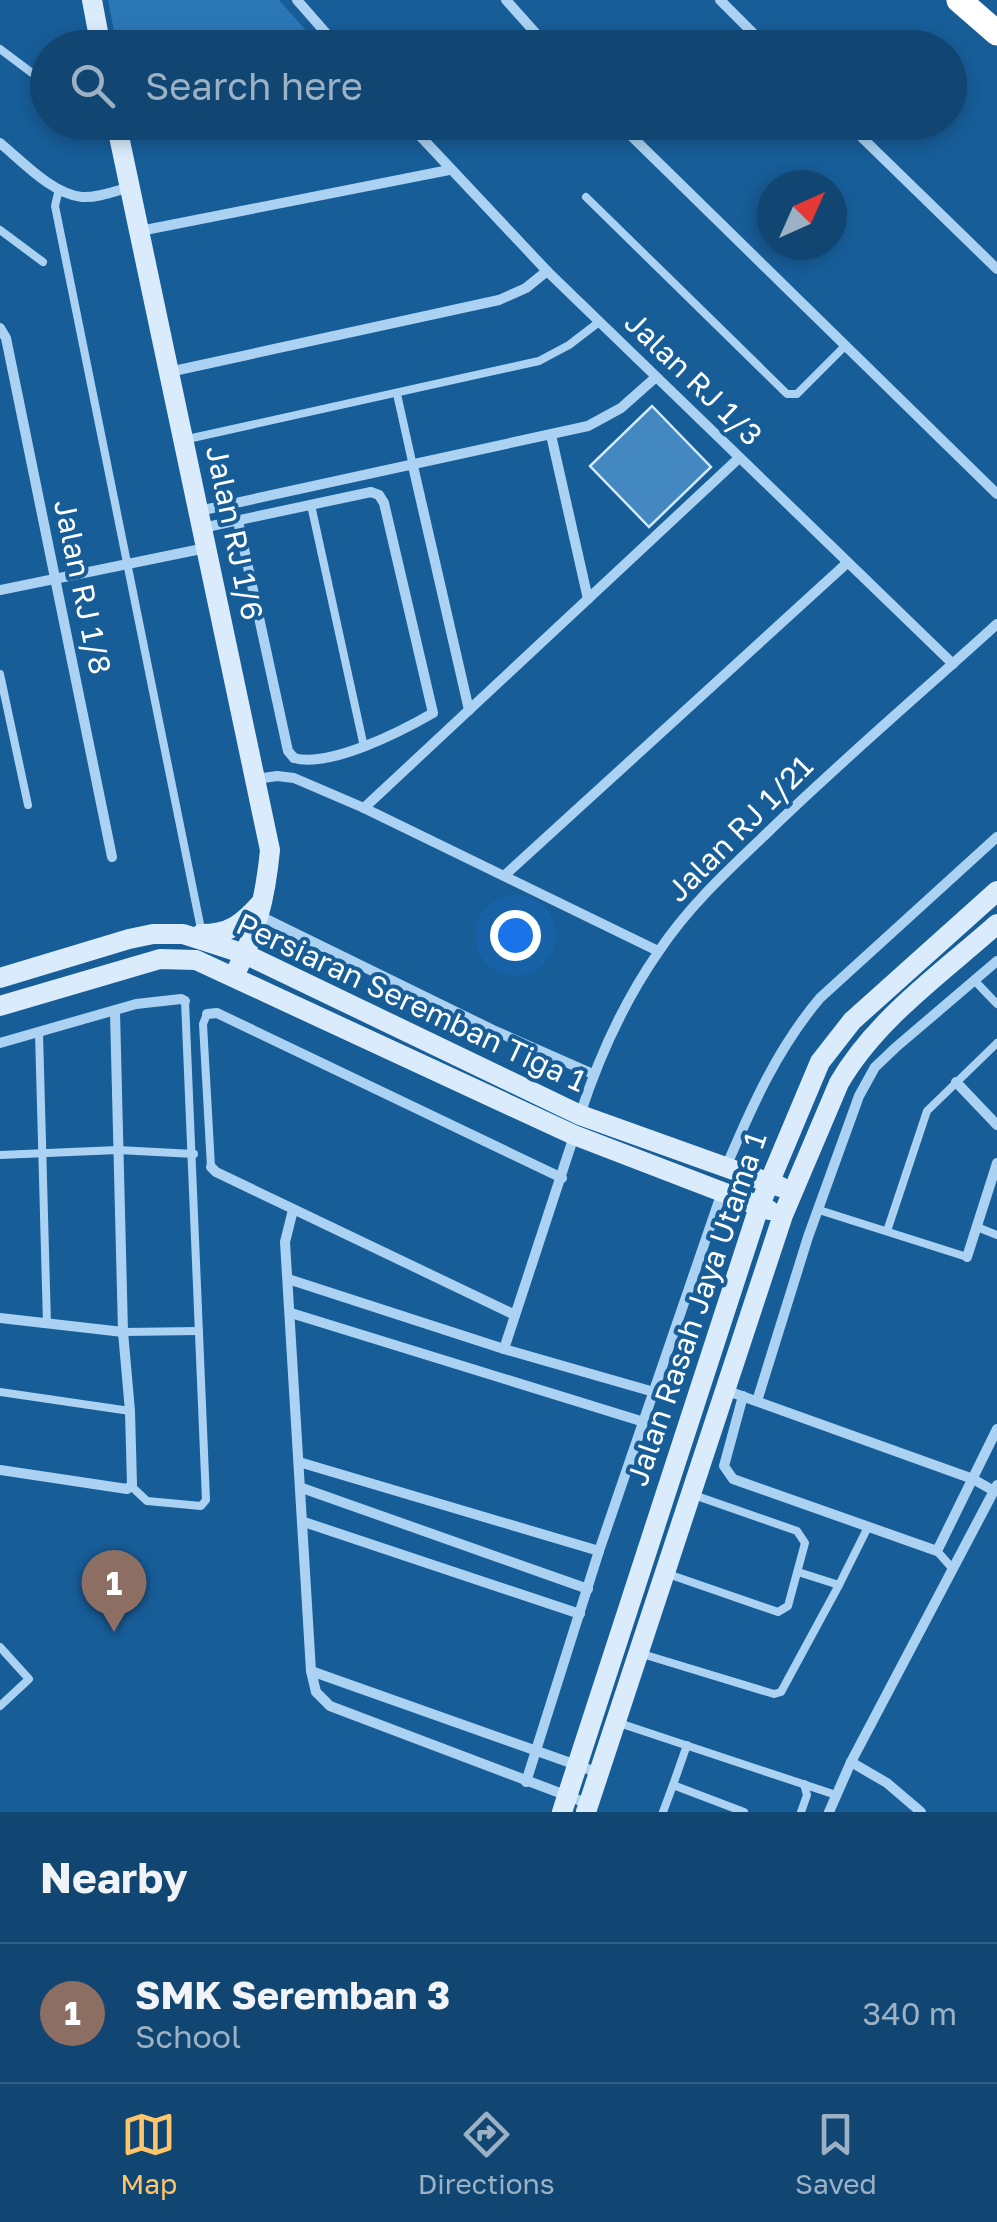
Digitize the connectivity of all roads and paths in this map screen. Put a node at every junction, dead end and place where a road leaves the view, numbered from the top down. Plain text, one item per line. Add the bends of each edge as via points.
1 (92, 0) edge
2 (297, 0) edge
3 (506, 0) edge
4 (720, 0) edge
5 (960, 0) edge
6 (98, 30) edge
7 (324, 30) edge
8 (533, 30) edge
9 (750, 30) edge
10 (997, 33) edge
11 (0, 49) edge
12 (30, 72) edge
13 (120, 140) edge
14 (423, 140) edge
15 (635, 140) edge
16 (864, 140) edge
17 (0, 143) edge
18 (449, 170) junction
19 (130, 188) junction
20 (59, 189) junction
21 (586, 197) dead end
22 (0, 230) edge
23 (140, 231) junction
24 (43, 262) dead end
25 (997, 269) edge
26 (547, 271) junction
27 (599, 322) junction
28 (0, 328) edge
29 (845, 346) junction
30 (169, 372) junction
31 (656, 377) junction
32 (397, 394) junction
33 (552, 435) junction
34 (184, 440) junction
35 (738, 458) junction
36 (413, 466) junction
37 (997, 494) edge
38 (311, 505) junction
39 (238, 521) junction
40 (203, 529) junction
41 (847, 563) junction
42 (127, 566) junction
43 (55, 579) junction
44 (0, 590) edge
45 (588, 599) junction
46 (997, 624) edge
47 (953, 664) junction
48 (0, 674) edge
49 (469, 710) junction
50 (433, 713) junction
51 (444, 733) junction
52 (364, 746) junction
53 (294, 758) junction
54 (284, 776) junction
55 (256, 779) junction
56 (28, 806) dead end
57 (364, 808) junction
58 (997, 837) edge
59 (112, 856) dead end
60 (504, 876) junction
61 (997, 891) edge
62 (262, 907) junction
63 (997, 924) edge
64 (192, 934) junction
65 (658, 951) junction
66 (245, 954) junction
67 (997, 960) edge
68 (234, 976) junction
69 (0, 978) edge
70 (974, 980) junction
71 (186, 1001) joint
72 (997, 1004) edge
73 (0, 1006) edge
74 (115, 1012) junction
75 (208, 1014) joint
76 (39, 1033) junction
77 (997, 1043) edge
78 (0, 1044) edge
79 (593, 1074) junction
80 (956, 1082) junction
81 (577, 1125) junction
82 (997, 1125) edge
83 (118, 1150) junction
84 (42, 1151) junction
85 (194, 1154) junction
86 (0, 1155) edge
87 (997, 1162) edge
88 (211, 1167) joint
89 (726, 1168) junction
90 (562, 1178) junction
91 (769, 1183) junction
92 (792, 1191) junction
93 (722, 1192) junction
94 (759, 1206) junction
95 (292, 1210) junction
96 (819, 1210) junction
97 (783, 1215) junction
98 (977, 1227) junction
99 (888, 1230) junction
100 (997, 1234) edge
101 (968, 1257) joint
102 (288, 1279) junction
103 (291, 1313) junction
104 (515, 1315) junction
105 (0, 1318) edge
106 (47, 1324) junction
107 (199, 1331) junction
108 (123, 1332) junction
109 (504, 1349) junction
110 (0, 1392) edge
111 (654, 1392) junction
112 (734, 1393) junction
113 (758, 1401) junction
114 (130, 1410) junction
115 (644, 1422) junction
116 (997, 1429) edge
117 (300, 1462) junction
118 (0, 1470) edge
119 (973, 1479) junction
120 (132, 1487) junction
121 (302, 1488) junction
122 (995, 1488) edge
123 (691, 1494) junction
124 (304, 1522) junction
125 (868, 1527) junction
126 (599, 1552) junction
127 (936, 1552) junction
128 (952, 1568) junction
129 (798, 1572) junction
130 (665, 1573) junction
131 (838, 1585) junction
132 (588, 1589) junction
133 (580, 1614) junction
134 (0, 1646) edge
135 (639, 1653) junction
136 (311, 1671) junction
137 (0, 1706) edge
138 (616, 1722) junction
139 (687, 1745) junction
140 (537, 1752) junction
141 (851, 1762) junction
142 (576, 1766) junction
143 (599, 1773) junction
144 (526, 1782) junction
145 (673, 1784) junction
146 (804, 1784) junction
147 (836, 1795) junction
148 (564, 1804) edge
149 (587, 1808) edge
150 (662, 1812) edge
151 (744, 1812) edge
152 (801, 1812) edge
153 (828, 1812) edge
154 (920, 1812) edge

1 - 6 main road
2 - 7 street
3 - 8 street
4 - 9 street
5 - 10 highway
11 - 12 lane
13 - 19 main road, Jalan RJ 1/6
14 - 18 street, Jalan RJ 1/3
15 - 29 street
16 - 25 street
17 - 20 street
18 - 23 street
18 - 26 street, Jalan RJ 1/3
19 - 20 street via 84,197
19 - 23 main road, Jalan RJ 1/6
20 - 42 lane via 54,206
21 - 29 lane via 787,394 797,394
22 - 24 lane
23 - 30 main road, Jalan RJ 1/6
26 - 27 street, Jalan RJ 1/3
26 - 30 street via 500,300
27 - 31 street, Jalan RJ 1/3
27 - 32 lane via 539,361
28 - 43 street, Jalan RJ 1/8
29 - 37 street
30 - 34 main road, Jalan RJ 1/6
31 - 33 street via 621,408
31 - 35 street, Jalan RJ 1/3
32 - 34 lane
32 - 36 lane
33 - 36 street
33 - 45 street
34 - 40 main road, Jalan RJ 1/6
35 - 41 street, Jalan RJ 1/3
35 - 45 street
36 - 40 street
36 - 49 street
38 - 39 street
38 - 50 street via 371,492 382,499
38 - 52 lane
39 - 40 street
39 - 53 street
40 - 42 street
40 - 55 main road, Jalan RJ 1/6
41 - 47 street, Jalan RJ 1/3
41 - 60 street
42 - 43 street
42 - 64 lane
43 - 44 street
43 - 59 street, Jalan RJ 1/8
45 - 49 street
46 - 47 street, Jalan RJ 1/21
47 - 65 street, Jalan RJ 1/21 via 724,874
48 - 56 lane
49 - 51 street
50 - 51 street
50 - 52 street
51 - 57 street
52 - 53 street via 307,761
53 - 54 street
54 - 55 street
54 - 57 street
55 - 62 main road, Jalan RJ 1/6 via 270,850
57 - 60 street
58 - 89 street via 796,1026
60 - 65 street
61 - 91 main road, Jalan Rasah Jaya Utama 1 via 852,1021 820,1062
62 - 64 main road via 222,934
62 - 66 main road, Jalan RJ 1/6
62 - 79 street via 492,1030
63 - 92 main road, Jalan Rasah Jaya Utama 1 via 877,1031 851,1063
64 - 66 main road, Persiaran Seremban Tiga 1
64 - 69 main road, Persiaran Seremban Tiga 1 via 129,939
65 - 79 street, Jalan RJ 1/21
66 - 68 main road, Jalan RJ 1/6
66 - 81 main road, Persiaran Seremban Tiga 1
67 - 70 street
68 - 73 main road, Persiaran Seremban Tiga 1 via 196,960 160,959
68 - 81 main road, Persiaran Seremban Tiga 1
70 - 72 lane
70 - 96 street via 875,1068
71 - 74 street
71 - 85 lane
74 - 76 street
74 - 83 street
75 - 88 lane via 203,1024
75 - 90 street via 217,1012
76 - 78 street
76 - 84 lane
77 - 80 lane
79 - 81 street, Jalan RJ 1/21
80 - 82 street
80 - 99 lane via 923,1119
81 - 89 main road, Persiaran Seremban Tiga 1
81 - 90 street, Jalan RJ 1/21
81 - 93 main road, Persiaran Seremban Tiga 1
83 - 84 lane
83 - 85 lane
83 - 108 street
84 - 86 lane
84 - 106 lane
85 - 107 lane
87 - 98 street
88 - 95 street
89 - 91 main road, Persiaran Seremban Tiga 1
90 - 104 street, Jalan RJ 1/21
91 - 92 main road, Persiaran Seremban Tiga 1
91 - 94 main road, Jalan Rasah Jaya Utama 1
92 - 97 main road, Jalan Rasah Jaya Utama 1
93 - 94 main road, Persiaran Seremban Tiga 1
93 - 111 street
94 - 97 main road, Persiaran Seremban Tiga 1
94 - 142 main road, Jalan Rasah Jaya Utama 1
95 - 102 street
95 - 104 street
96 - 99 lane
96 - 113 street
97 - 112 main road, Jalan Rasah Jaya Utama 1
98 - 100 lane
98 - 101 street
99 - 101 lane
102 - 103 street
102 - 109 street
103 - 115 street
103 - 117 street
104 - 109 street, Jalan RJ 1/21
105 - 106 street
106 - 108 street
107 - 108 lane
107 - 120 lane via 205,1504 148,1502
108 - 114 street
109 - 111 street
110 - 114 lane
111 - 115 street
112 - 113 street
112 - 123 main road, Jalan Rasah Jaya Utama 1
112 - 125 street via 726,1474
113 - 119 street
114 - 120 street
115 - 126 street
116 - 119 street
117 - 121 street
117 - 126 street
118 - 120 street
119 - 122 street
119 - 127 street
121 - 124 street
121 - 132 street
122 - 128 street
123 - 129 lane via 797,1531 805,1543
123 - 130 main road, Jalan Rasah Jaya Utama 1
124 - 133 street
124 - 136 street
125 - 127 street
125 - 131 lane
126 - 132 street
127 - 128 lane
128 - 141 street
129 - 130 lane via 788,1606 778,1612
129 - 131 lane
130 - 135 main road, Jalan Rasah Jaya Utama 1
131 - 135 lane via 781,1692
132 - 133 street
133 - 140 street
134 - 137 lane via 29,1679
135 - 138 main road, Jalan Rasah Jaya Utama 1
136 - 140 street
136 - 144 street via 321,1700
138 - 139 lane
138 - 143 main road, Jalan Rasah Jaya Utama 1
139 - 145 lane
139 - 146 lane
140 - 142 street
140 - 144 street
141 - 147 street
141 - 154 street
142 - 143 street
142 - 148 main road, Jalan Rasah Jaya Utama 1
143 - 149 main road, Jalan Rasah Jaya Utama 1
144 - 148 street
145 - 150 lane
145 - 151 lane
146 - 147 lane
146 - 152 lane
147 - 153 street
148 - 149 street

